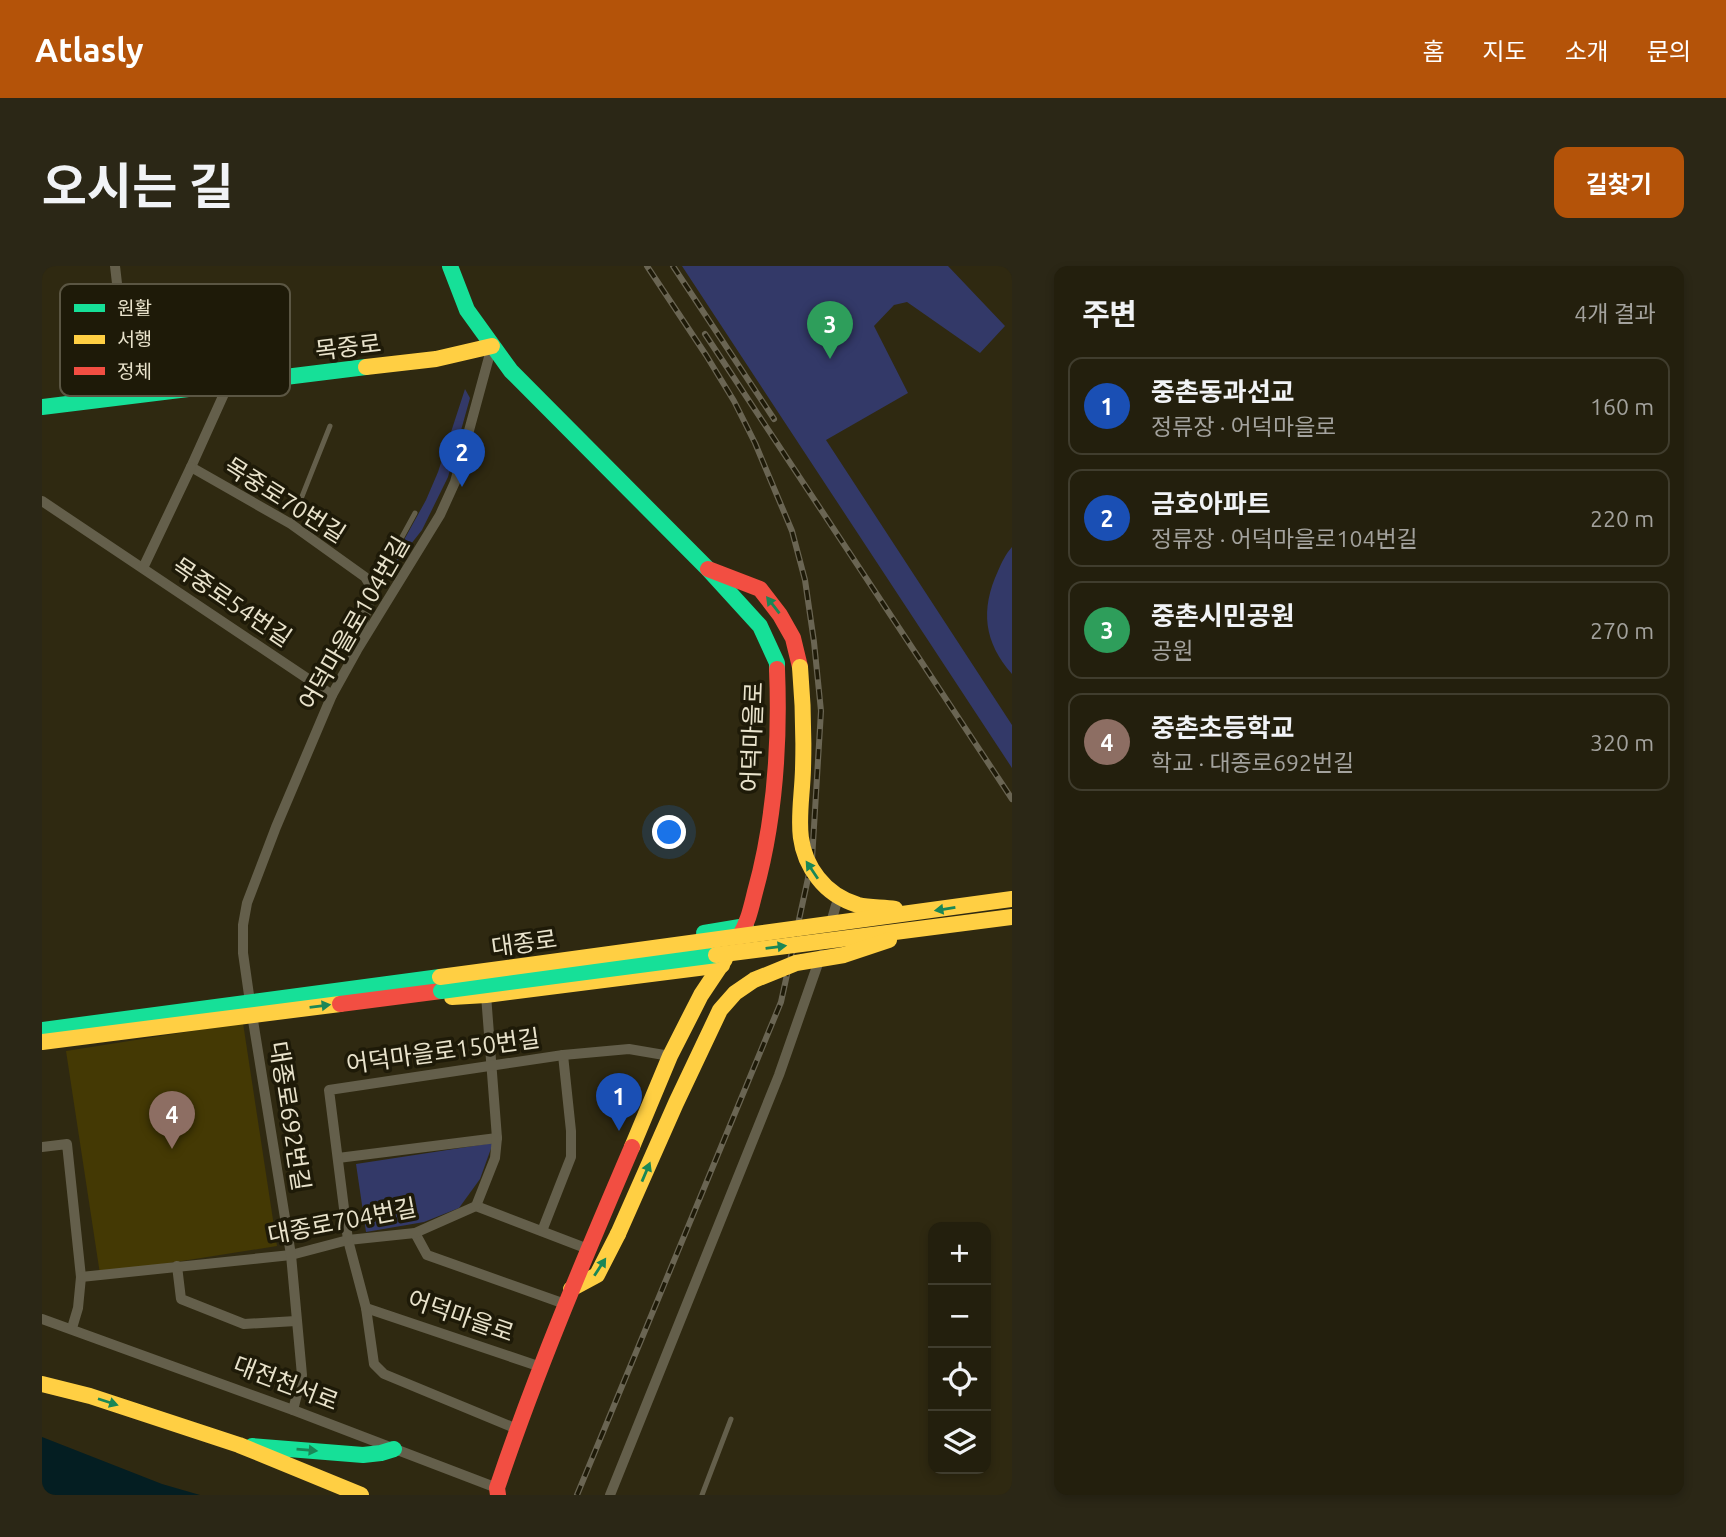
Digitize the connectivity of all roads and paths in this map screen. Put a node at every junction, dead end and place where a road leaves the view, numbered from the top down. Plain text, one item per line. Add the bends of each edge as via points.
1 (115, 266) edge
2 (450, 266) edge
3 (117, 284) edge
4 (492, 346) junction
5 (290, 377) edge
6 (138, 396) edge
7 (223, 396) edge
8 (130, 397) joint
9 (42, 407) edge
10 (330, 426) dead end
11 (191, 467) junction
12 (42, 501) edge
13 (415, 513) dead end
14 (291, 524) junction
15 (143, 568) junction
16 (708, 569) junction
17 (373, 590) junction
18 (357, 650) junction
19 (332, 695) junction
20 (1012, 899) edge
21 (836, 905) dead end
22 (1012, 916) edge
23 (916, 921) junction
24 (746, 926) junction
25 (722, 965) junction
26 (432, 985) junction
27 (486, 995) junction
28 (251, 1009) junction
29 (42, 1030) edge
30 (42, 1042) edge
31 (563, 1055) junction
32 (670, 1056) junction
33 (492, 1065) junction
34 (497, 1138) junction
35 (42, 1147) edge
36 (338, 1158) junction
37 (476, 1206) junction
38 (541, 1231) junction
39 (415, 1233) junction
40 (348, 1240) junction
41 (588, 1249) junction
42 (291, 1255) junction
43 (177, 1266) junction
44 (81, 1277) junction
45 (568, 1297) junction
46 (366, 1308) junction
47 (42, 1319) edge
48 (296, 1321) junction
49 (72, 1328) junction
50 (541, 1367) junction
51 (42, 1384) edge
52 (293, 1410) junction
53 (731, 1419) dead end
54 (517, 1429) junction
55 (239, 1445) junction
56 (394, 1449) junction
57 (497, 1491) edge
58 (361, 1495) edge
59 (513, 1495) edge
60 (610, 1495) edge
61 (702, 1495) edge

1 - 3 street
2 - 4 main road, 어덕마을로 via 467,310
4 - 5 main road, 목중로 via 436,359
4 - 16 main road, 어덕마을로 via 511,371
4 - 18 street, 어덕마을로104번길 via 455,482 440,515
6 - 8 main road, 목중로
7 - 11 street, 목중로70번길
8 - 9 main road, 목중로
10 - 14 lane
11 - 14 street, 목중로70번길
11 - 15 street, 목중로54번길
12 - 15 street, 목중로54번길
13 - 17 lane
14 - 17 street, 목중로70번길 via 365,578
15 - 19 street, 목중로54번길
23 -> 16 main road, bridge via 892,908 844,900 828,890 807,863 798,820 804,723 793,638 760,589
16 - 24 main road, 어덕마을로 via 760,626 777,663 774,798
17 - 18 street
18 - 19 street, 어덕마을로104번길
19 - 28 street, 어덕마을로104번길 via 247,903 243,953
20 -> 23 main road, 대종로, bridge
21 - 60 street via 779,1076
22 - 23 main road, 대종로, bridge
23 - 26 main road, 대종로, bridge
45 -> 23 main road, bridge via 597,1275 698,1054 720,1010 735,993 754,979 796,963 880,944
24 - 25 main road, 어덕마을로
24 - 26 main road
25 - 27 main road
25 - 32 main road, 어덕마을로
26 - 27 main road via 432,999
26 - 28 main road, 대종로
27 - 33 street
28 - 29 main road, 대종로
28 - 30 main road, 대종로
28 - 42 street, 대종로692번길
31 - 32 street, 어덕마을로150번길 via 629,1049
31 - 33 street, 어덕마을로150번길
31 - 38 street, 어덕마을로150번길 via 571,1157
32 - 41 main road, 어덕마을로
33 - 34 street
33 - 36 street, 어덕마을로150번길 via 329,1090
34 - 36 street
34 - 37 street via 495,1158
35 - 44 street via 67,1144
36 - 40 street
37 - 38 street
37 - 39 street, 대종로704번길
38 - 41 street
39 - 40 street, 대종로704번길
39 - 45 street, 어덕마을로 via 427,1255
40 - 42 street, 대종로704번길
40 - 46 street
41 - 45 main road, 어덕마을로
42 - 43 street, 대종로704번길
42 - 48 street, 대종로692번길
43 - 44 street, 대종로704번길
43 - 48 street via 181,1299 244,1324
44 - 49 street
45 - 50 main road, 어덕마을로
46 - 50 street, 어덕마을로
46 - 54 street via 374,1364 384,1374
47 - 49 street, 대전천서로
48 - 52 street, 대종로692번길 via 302,1375
49 - 52 street, 대전천서로
50 - 54 main road, 어덕마을로
51 -> 55 main road
52 - 56 street, 대전천서로
53 - 61 lane
54 - 57 main road, 어덕마을로
55 -> 56 main road via 363,1455
55 - 58 main road
56 - 57 street, 대전천서로
57 - 59 main road, 대전천서로

